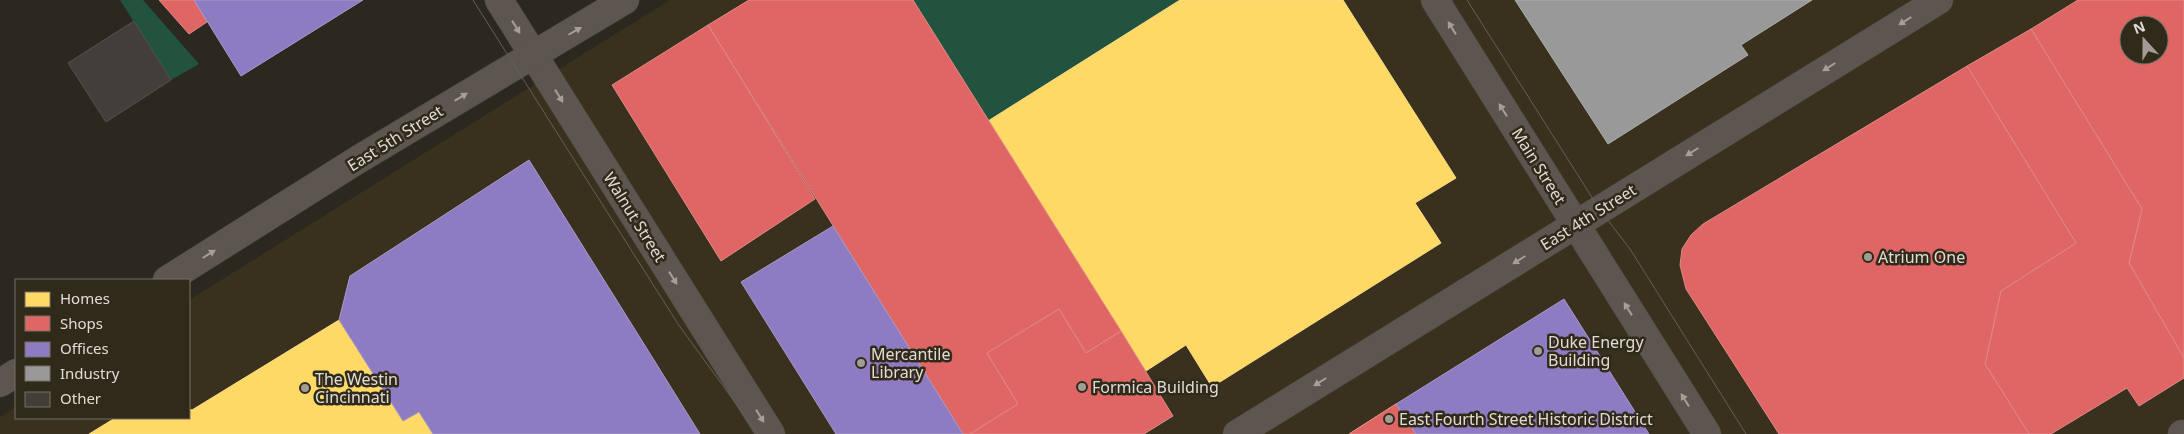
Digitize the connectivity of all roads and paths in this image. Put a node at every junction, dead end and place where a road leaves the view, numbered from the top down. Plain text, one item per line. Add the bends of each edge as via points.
1 (499, 0) edge
2 (625, 0) edge
3 (1435, 0) edge
4 (1939, 0) edge
5 (533, 54) junction
6 (1575, 225) junction
7 (169, 279) edge
8 (15, 374) edge
9 (0, 383) edge
10 (771, 434) edge
11 (1237, 434) edge
12 (1707, 434) edge

1 -> 5 street, Walnut Street
5 -> 2 street, East 5th Street
6 -> 3 street, Main Street
4 -> 6 street, East 4th Street
7 -> 5 street, East 5th Street
5 -> 10 street, Walnut Street
6 -> 11 street, East 4th Street
12 -> 6 street, Main Street
8 - 9 street

